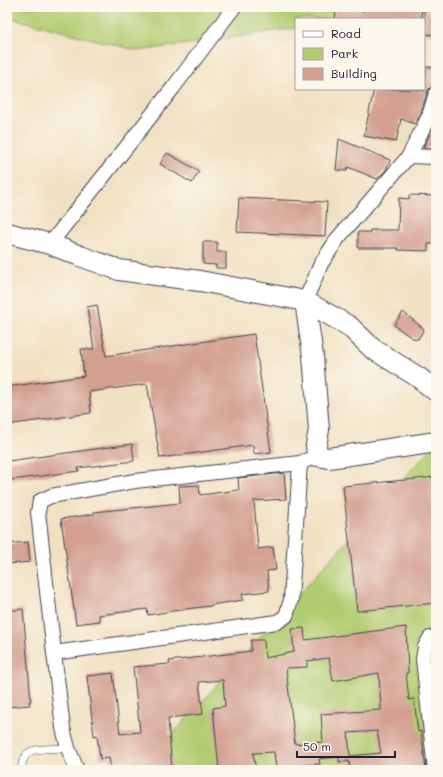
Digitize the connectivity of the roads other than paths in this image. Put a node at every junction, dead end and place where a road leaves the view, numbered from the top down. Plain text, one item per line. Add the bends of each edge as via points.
1 (234, 7) edge
2 (436, 93) edge
3 (409, 156) junction
4 (436, 157) edge
5 (7, 233) edge
6 (50, 244) junction
7 (305, 302) junction
8 (436, 391) edge
9 (436, 442) edge
10 (308, 460) junction
11 (436, 638) edge
12 (54, 653) junction
13 (68, 748) junction
14 (21, 770) edge
15 (77, 770) edge
16 (436, 770) edge

1 - 6 street
2 - 3 street via 429,116
3 - 4 street
3 - 7 street via 338,238 321,264
5 - 6 street
6 - 7 street via 119,270 200,281
7 - 8 street via 348,326 373,348
7 - 10 street via 313,356 319,430 316,445
9 - 10 street
10 - 12 street via 291,600 286,616 277,622
10 - 12 street via 135,481 51,496 40,501 38,512
11 - 16 street via 430,638 423,659
12 - 13 street via 63,728
13 - 14 lane via 28,752
13 - 15 street

